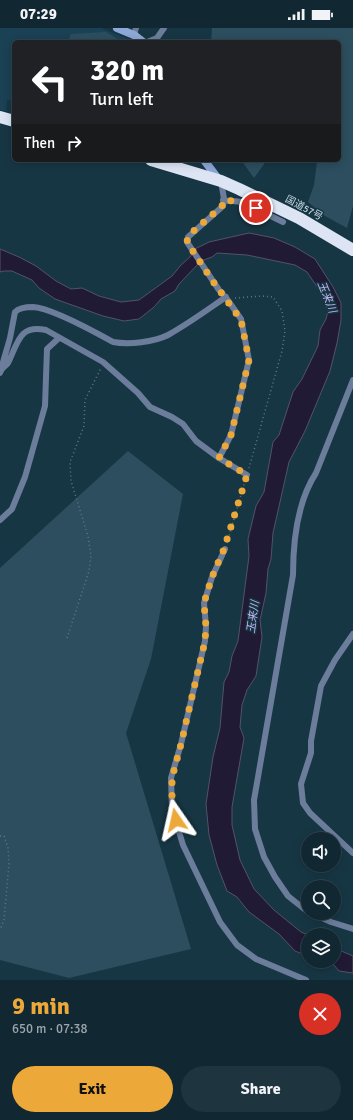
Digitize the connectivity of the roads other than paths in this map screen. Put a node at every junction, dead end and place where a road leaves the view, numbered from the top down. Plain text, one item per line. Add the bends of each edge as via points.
1 (117, 28) edge
2 (164, 28) edge
3 (135, 31) edge
4 (142, 40) edge
5 (152, 40) edge
6 (0, 117) edge
7 (12, 120) edge
8 (158, 162) edge
9 (206, 162) edge
10 (221, 181) junction
11 (224, 200) junction
12 (283, 222) dead end
13 (353, 250) edge
14 (227, 298) junction
15 (59, 338) junction
16 (0, 371) edge
17 (353, 380) edge
18 (219, 458) junction
19 (247, 475) road end
20 (0, 520) edge
21 (224, 549) road end
22 (353, 634) edge
23 (353, 853) edge
24 (301, 906) edge
25 (326, 920) edge
26 (353, 929) edge
27 (306, 980) edge

1 - 3 street
2 - 5 street via 157,38
3 - 4 street
6 - 7 highway
8 - 10 highway, 国道57号
9 - 10 street
10 - 11 street
10 - 13 highway, 国道57号 via 299,218
11 - 12 street via 242,202
11 - 14 street via 222,206 188,236 187,242
14 - 16 street via 167,336 145,342 120,344 46,310 33,307 18,310 15,312
14 - 18 street via 241,320 249,360 231,435
15 - 16 street via 46,330 27,330 18,340 6,365
15 - 18 street via 103,362 138,392 150,407 183,424 196,441
15 - 20 street via 47,349 45,406 25,477 12,509
17 - 24 street via 316,473 310,482 299,516 293,548 293,575 254,800 255,829 264,857 288,896
18 - 19 street
21 - 27 street via 204,603 205,641 172,778 172,808 183,845 220,922 237,945 256,959
22 - 23 street via 321,686 311,753 301,784 303,803 310,813
25 - 26 street

